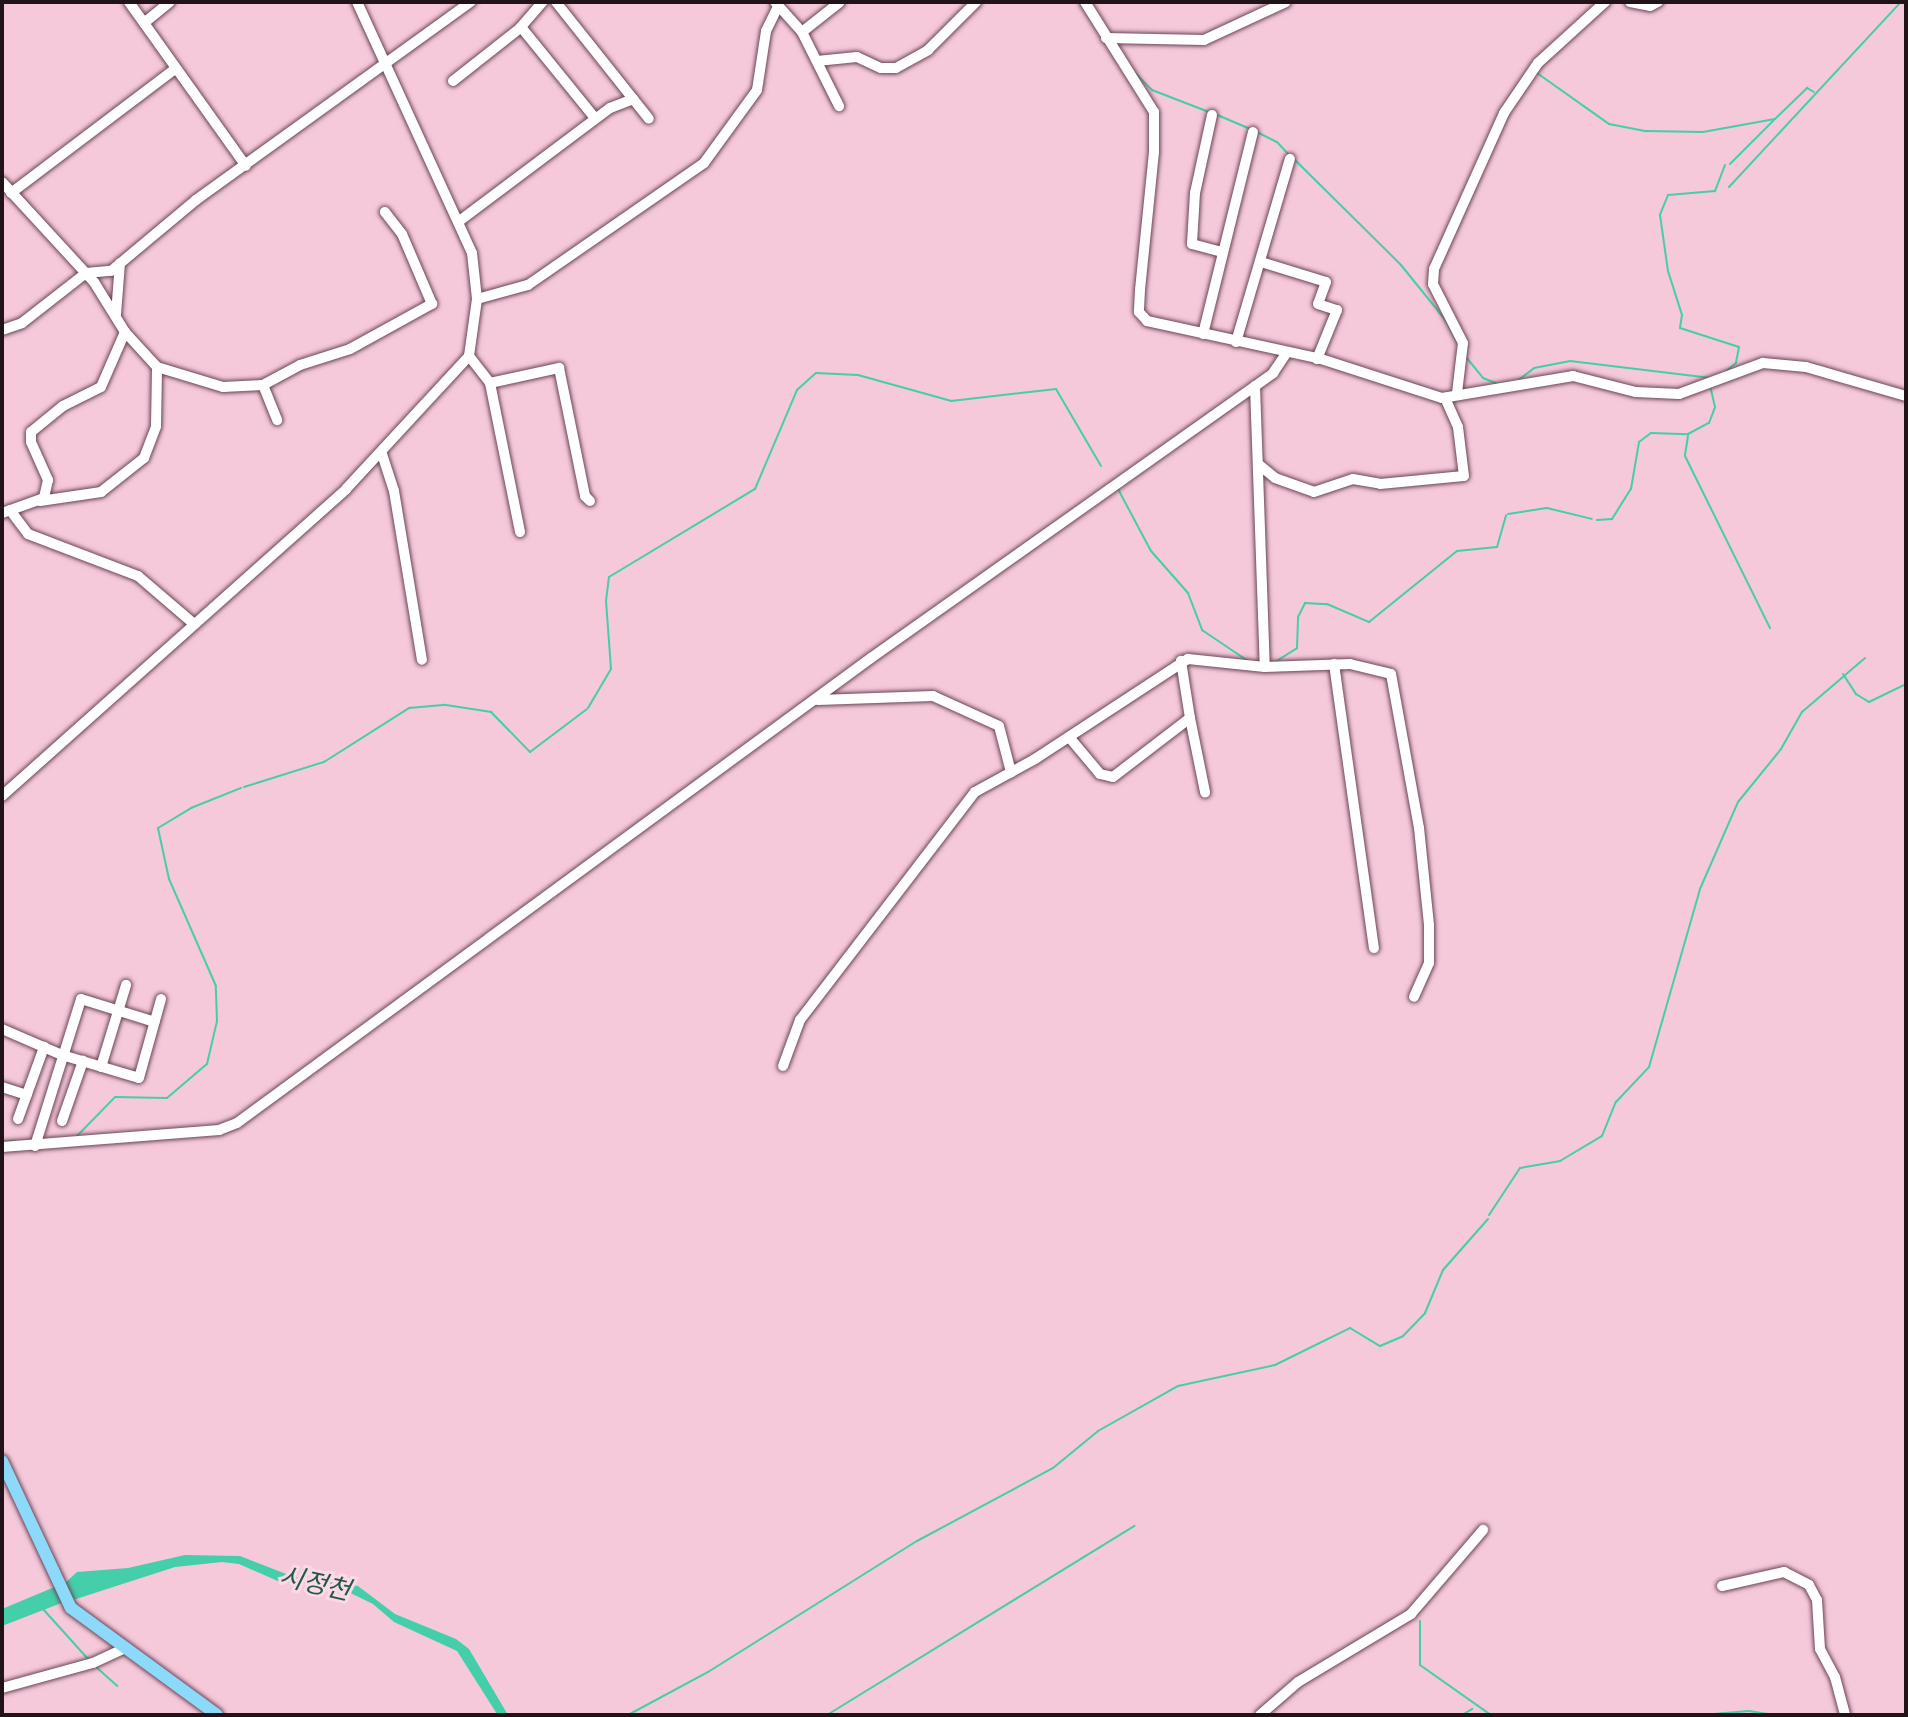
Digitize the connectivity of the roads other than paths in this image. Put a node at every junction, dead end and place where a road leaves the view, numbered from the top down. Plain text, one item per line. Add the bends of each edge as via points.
1 (129, 2) edge
2 (170, 2) edge
3 (357, 2) edge
4 (471, 2) edge
5 (543, 2) edge
6 (556, 2) edge
7 (840, 2) edge
8 (976, 2) edge
9 (1286, 2) edge
10 (1605, 2) edge
11 (1630, 2) edge
12 (1658, 2) edge
13 (1087, 3) edge
14 (776, 4) edge
15 (144, 23) junction
16 (521, 27) junction
17 (802, 32) junction
18 (1105, 37) junction
19 (817, 61) junction
20 (385, 64) junction
21 (175, 69) junction
22 (453, 81) dead end
23 (633, 99) junction
24 (839, 106) dead end
25 (1212, 115) dead end
26 (595, 118) junction
27 (649, 119) dead end
28 (1252, 131) dead end
29 (1290, 159) dead end
30 (246, 166) junction
31 (2, 182) edge
32 (11, 193) junction
33 (385, 212) dead end
34 (458, 222) junction
35 (1221, 252) junction
36 (123, 257) junction
37 (1261, 262) junction
38 (86, 273) junction
39 (477, 299) junction
40 (116, 314) junction
41 (2, 330) edge
42 (125, 332) junction
43 (1203, 334) junction
44 (1236, 342) junction
45 (1286, 354) junction
46 (469, 356) junction
47 (1317, 359) junction
48 (157, 367) junction
49 (490, 383) junction
50 (263, 385) junction
51 (1255, 386) junction
52 (1457, 393) junction
53 (1906, 396) edge
54 (1445, 398) junction
55 (277, 420) dead end
56 (382, 454) junction
57 (1258, 464) junction
58 (40, 501) junction
59 (590, 501) dead end
60 (6, 511) edge
61 (520, 532) dead end
62 (194, 624) junction
63 (422, 660) dead end
64 (1181, 661) junction
65 (1334, 664) junction
66 (1265, 667) junction
67 (818, 700) junction
68 (1190, 718) junction
69 (1069, 737) junction
70 (1012, 772) junction
71 (1205, 792) dead end
72 (2, 796) edge
73 (1374, 948) dead end
74 (126, 985) dead end
75 (1413, 997) dead end
76 (161, 999) dead end
77 (117, 1010) junction
78 (155, 1022) junction
79 (2, 1029) edge
80 (44, 1047) junction
81 (62, 1055) junction
82 (83, 1061) junction
83 (783, 1066) dead end
84 (101, 1067) junction
85 (2, 1087) edge
86 (27, 1095) junction
87 (18, 1119) dead end
88 (62, 1121) dead end
89 (35, 1146) junction
90 (2, 1147) edge
91 (2, 1461) edge
92 (1483, 1530) dead end
93 (1722, 1586) dead end
94 (125, 1648) junction
95 (2, 1688) edge
96 (217, 1715) edge
97 (1260, 1715) edge
98 (1845, 1715) edge

1 - 15 street
2 - 15 street
3 - 20 street
4 - 20 street
5 - 16 street
6 - 23 street
7 - 17 street
8 - 19 street via 928,50 904,65 888,69 857,57
9 - 18 street via 1203,40
10 - 52 street via 1538,64 1504,113 1434,269 1433,284 1463,343
11 - 12 street via 1650,6
13 - 18 street
14 - 17 street
14 - 39 street via 766,31 757,90 704,163 533,282
15 - 21 street
16 - 22 street
16 - 26 street
17 - 19 street
18 - 43 street via 1153,112 1140,316 1158,325
19 - 24 street
20 - 30 street
20 - 34 street
21 - 30 street
21 - 32 street
23 - 26 street
23 - 27 street
25 - 35 street via 1195,192 1192,244
26 - 34 street
28 - 35 street
29 - 37 street
30 - 36 street
31 - 32 street
32 - 38 street via 48,226
33 - 50 street via 402,234 432,304 350,349 300,365
34 - 39 street via 472,253
35 - 43 street
36 - 38 street via 104,274
36 - 40 street
37 - 44 street
37 - 47 street via 1326,282 1318,304 1337,310
38 - 40 street
38 - 41 street via 22,323
39 - 46 street
40 - 42 street
42 - 48 street
42 - 58 street via 101,387 55,411 32,432 31,442 48,480
43 - 44 street
44 - 45 street
45 - 47 street
45 - 51 street via 1279,368
46 - 49 street
46 - 56 street
47 - 54 street
48 - 50 street via 223,387
48 - 58 street via 156,426 144,458 101,492
49 - 59 street via 559,368 585,496
49 - 61 street
50 - 55 street
51 - 57 street
51 - 67 street
52 - 53 street via 1573,376 1636,392 1679,394 1762,363 1806,367
52 - 54 street
54 - 57 street via 1458,427 1464,476 1380,484 1353,478 1314,492 1275,478
56 - 62 street
56 - 63 street via 394,491
57 - 66 street
58 - 60 street
60 - 62 street via 28,534 138,576
62 - 72 street
64 - 66 street
64 - 68 street
64 - 69 street
65 - 66 street
65 - 73 street
65 - 75 street via 1386,672 1396,685 1429,925 1429,963
67 - 70 street via 933,696 999,726
67 - 89 street via 237,1123 219,1130
68 - 69 street via 1105,778
68 - 71 street
69 - 70 street
70 - 83 street via 975,792 910,873 800,1020
74 - 77 street
76 - 78 street
77 - 78 street
77 - 81 street via 81,999
77 - 84 street
78 - 84 street via 139,1078
79 - 80 street
80 - 81 street
80 - 86 street
81 - 82 street
81 - 89 street
82 - 84 street
82 - 88 street
85 - 86 street
86 - 87 street
89 - 90 street
91 - 94 main road via 69,1604
92 - 97 street via 1411,1614 1298,1682
93 - 98 street via 1784,1572 1810,1584 1817,1600 1820,1649 1835,1677
94 - 95 street via 93,1663
94 - 96 main road

